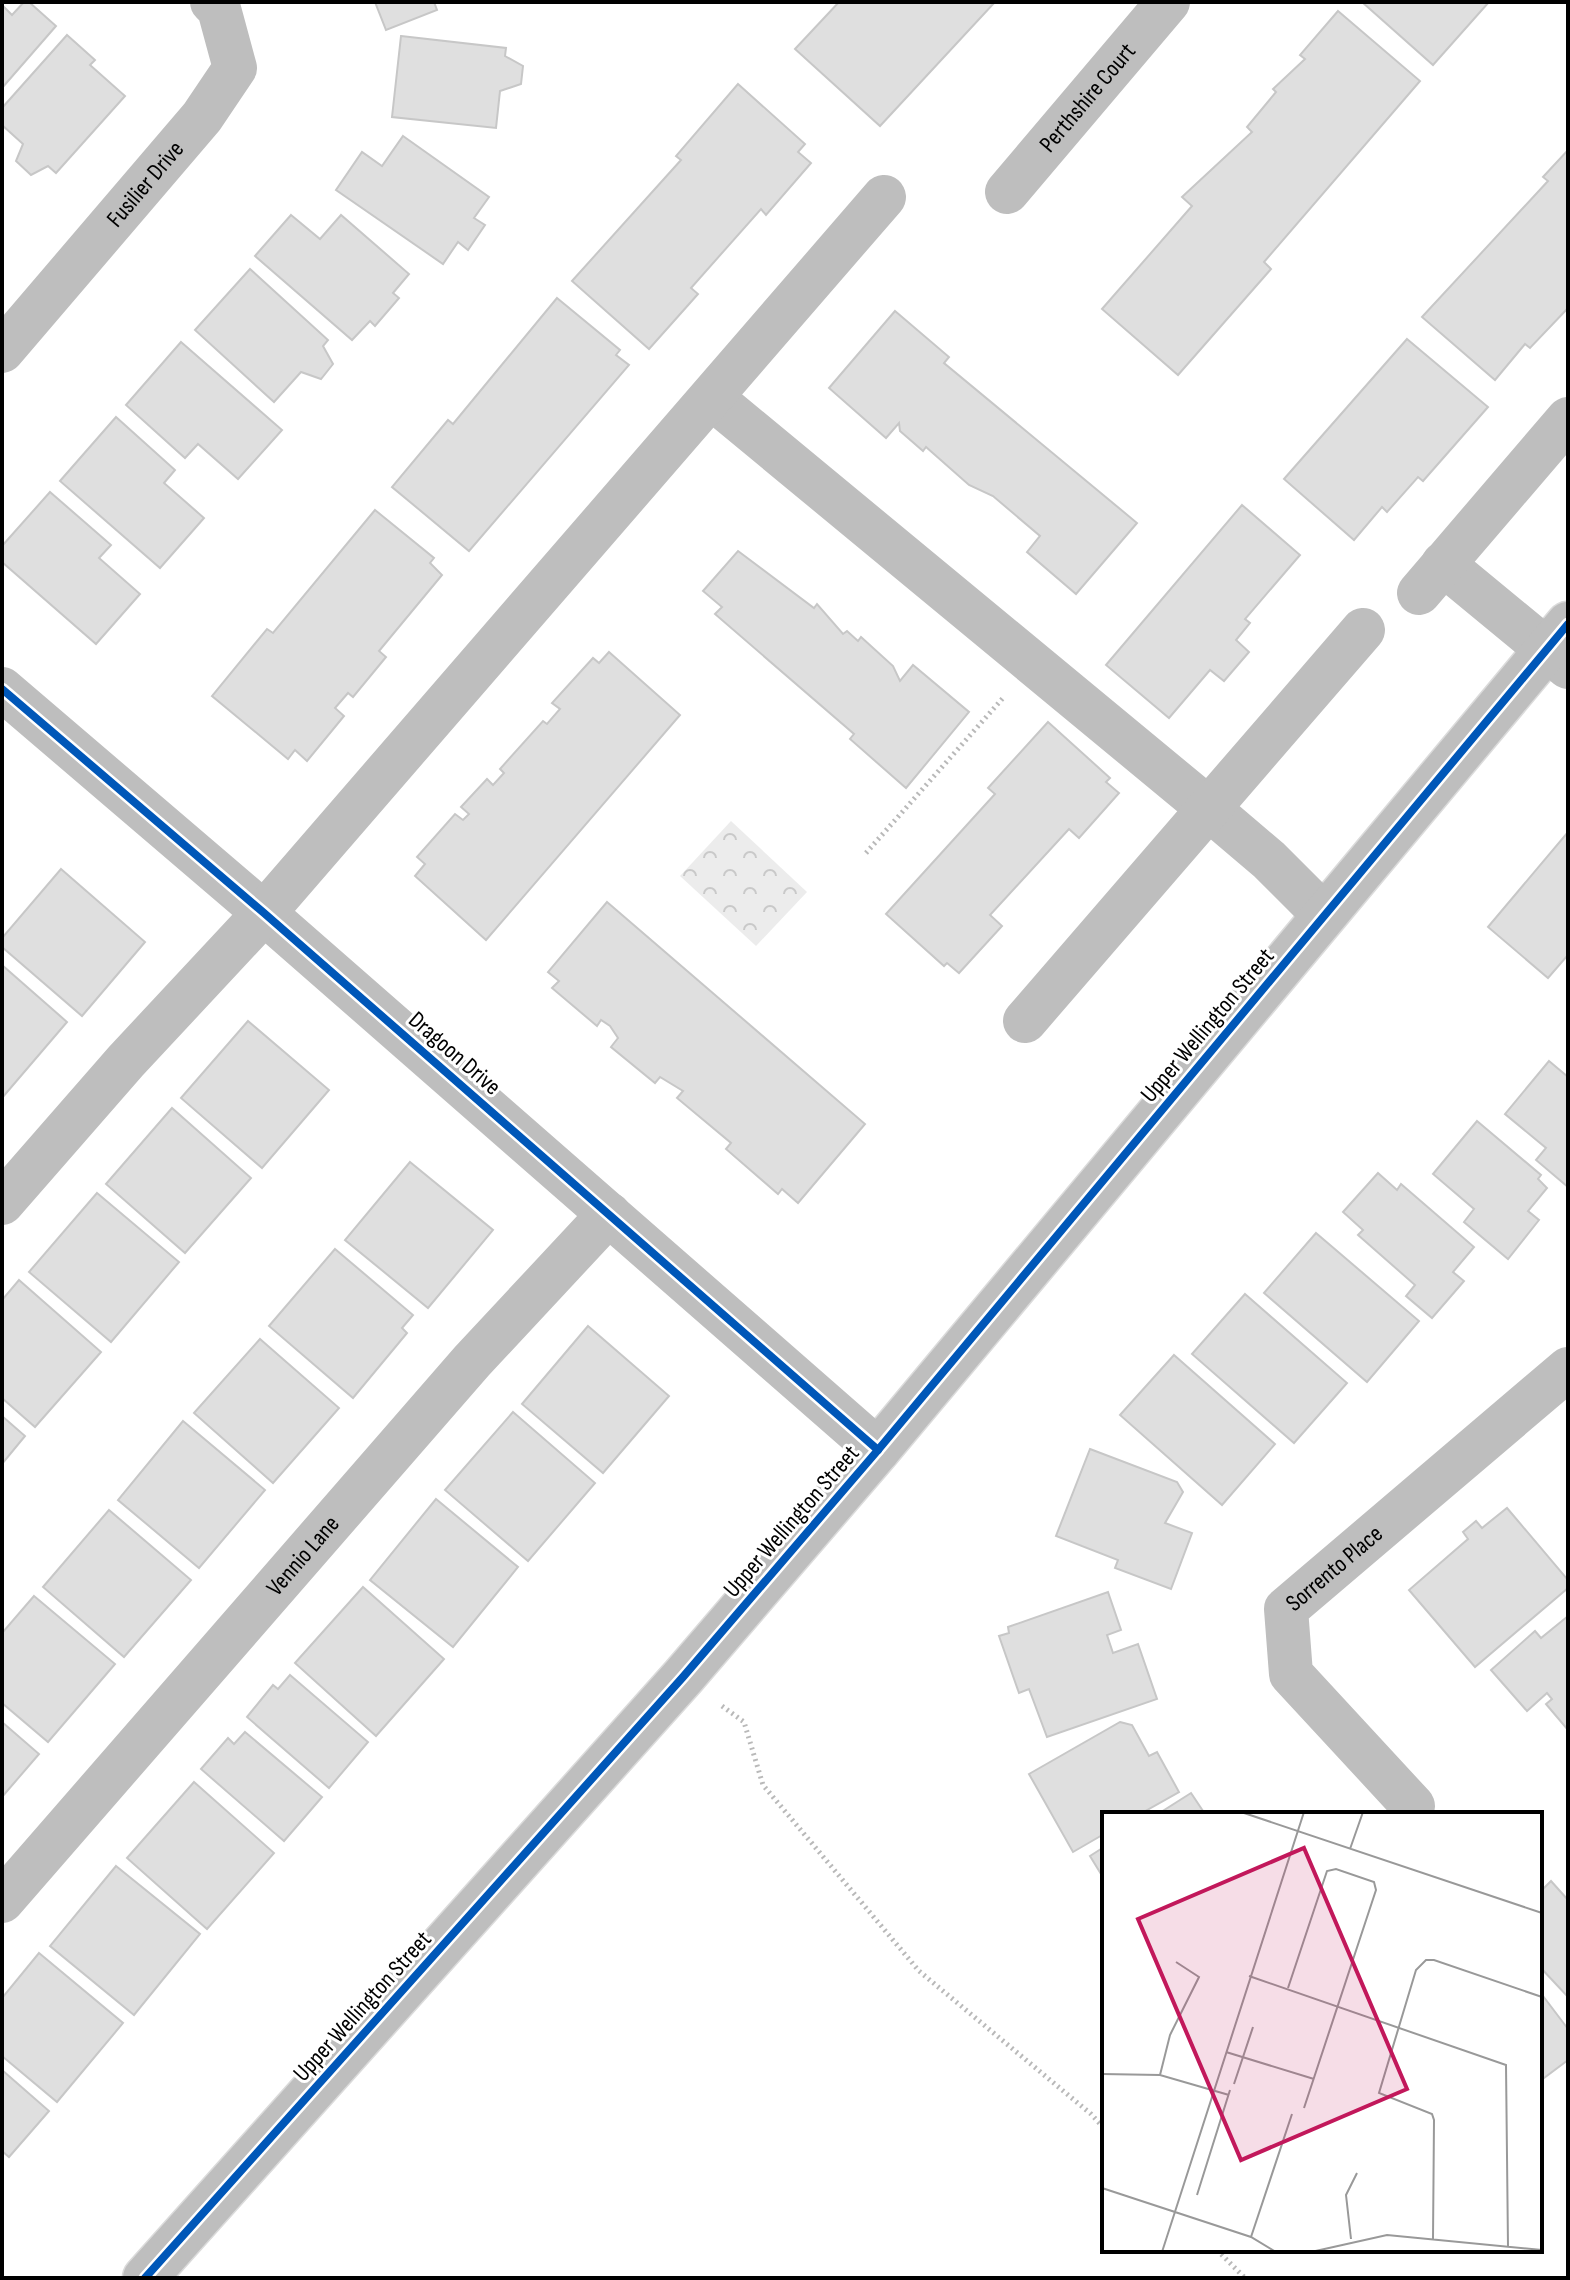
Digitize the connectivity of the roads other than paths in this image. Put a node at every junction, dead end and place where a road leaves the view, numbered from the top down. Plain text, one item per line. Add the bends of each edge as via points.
1 (212, 2) edge
2 (1168, 2) edge
3 (1007, 192) dead end
4 (884, 197) dead end
5 (2, 351) edge
6 (712, 398) junction
7 (1568, 419) edge
8 (1363, 630) dead end
9 (1561, 647) edge
10 (2, 689) edge
11 (1209, 809) junction
12 (264, 913) junction
13 (1324, 915) junction
14 (1025, 1021) dead end
15 (2, 1203) edge
16 (609, 1214) junction
17 (1568, 1369) edge
18 (878, 1450) junction
19 (1413, 1806) dead end
20 (2, 1901) edge
21 (145, 2278) edge

1 - 5 street, Fusilier Drive via 219,9 235,68 202,117
2 - 3 street, Perthshire Court
4 - 6 street
6 - 11 street
6 - 12 street
7 - 9 street via 1431,578
8 - 11 street
9 - 13 street, Upper Wellington Street
10 - 12 street, Dragoon Drive
11 - 13 street
11 - 14 street
12 - 15 street
12 - 16 street, Dragoon Drive
13 - 18 street, Upper Wellington Street
16 - 18 street, Dragoon Drive
16 - 20 street, Vennio Lane via 472,1361
17 - 19 street, Sorrento Place via 1286,1609 1291,1674
18 - 21 street, Upper Wellington Street via 683,1677

